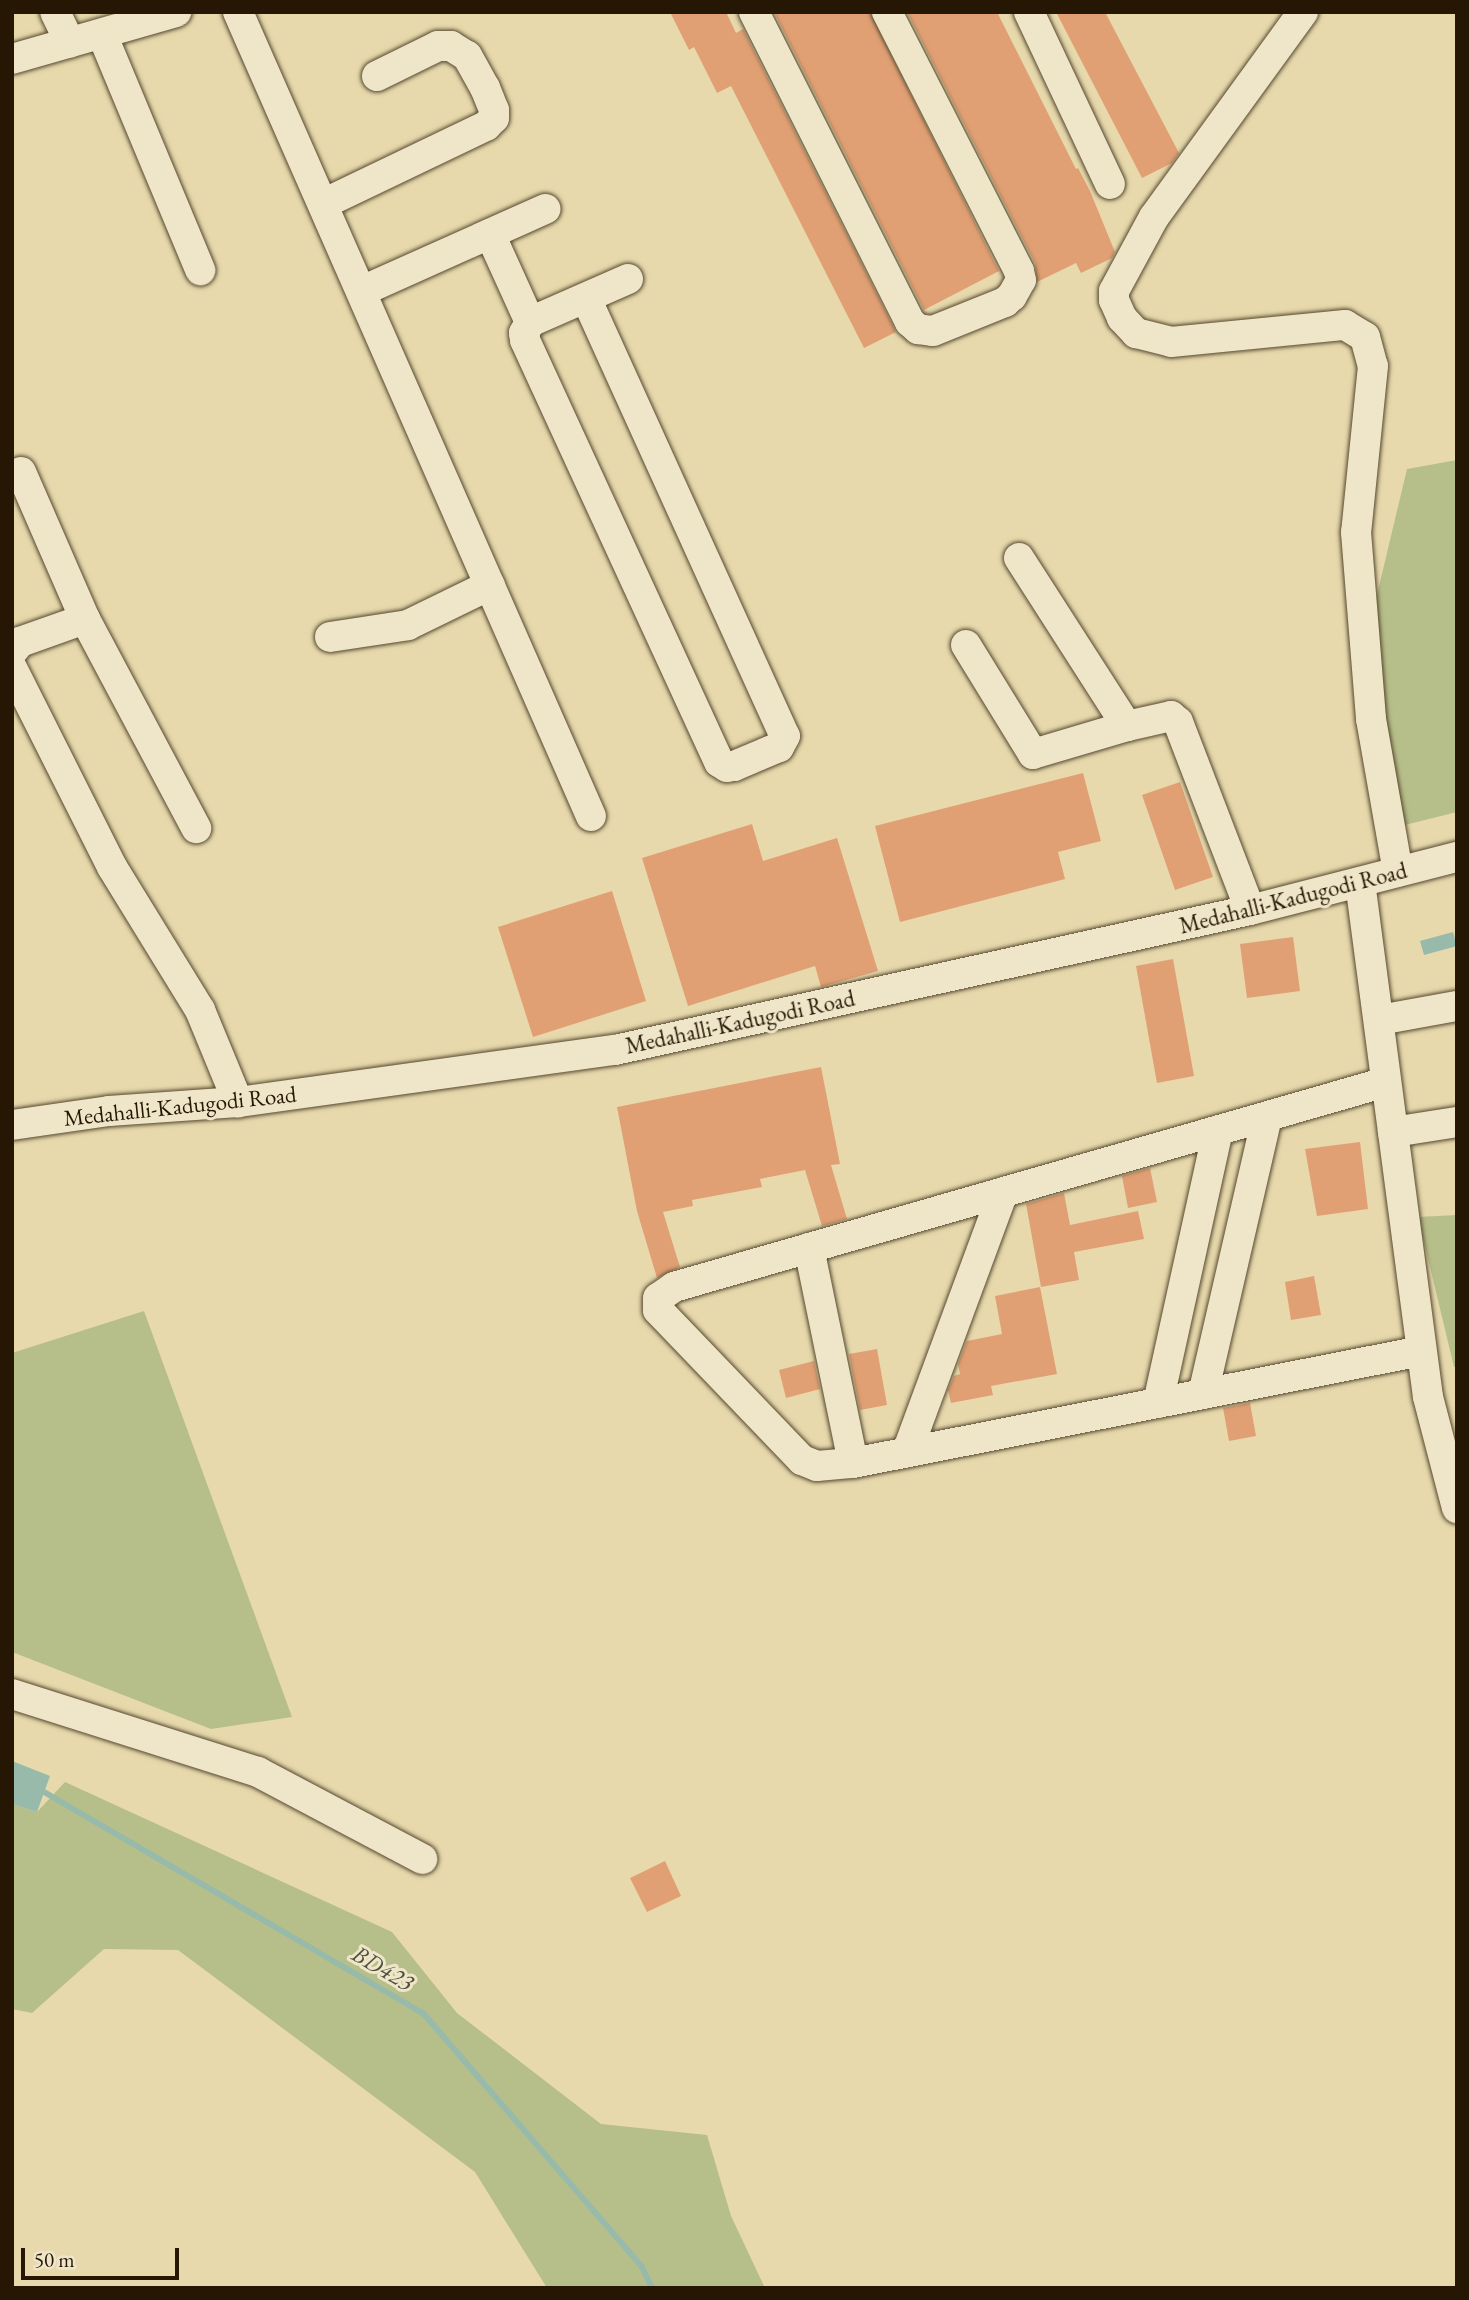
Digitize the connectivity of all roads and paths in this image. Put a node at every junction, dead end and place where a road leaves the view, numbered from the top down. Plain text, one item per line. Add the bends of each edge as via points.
1 (55, 12) edge
2 (238, 12) edge
3 (754, 12) edge
4 (887, 12) edge
5 (1029, 12) edge
6 (1303, 12) edge
7 (167, 13) edge
8 (102, 34) junction
9 (70, 43) junction
10 (12, 59) edge
11 (377, 76) dead end
12 (1110, 184) dead end
13 (323, 204) junction
14 (545, 209) dead end
15 (490, 234) junction
16 (200, 270) dead end
17 (628, 279) dead end
18 (362, 291) junction
19 (586, 298) junction
20 (530, 322) junction
21 (21, 472) dead end
22 (1019, 558) dead end
23 (490, 585) junction
24 (85, 618) junction
25 (330, 637) dead end
26 (966, 645) dead end
27 (12, 652) edge
28 (12, 668) edge
29 (1127, 726) junction
30 (591, 816) dead end
31 (196, 828) dead end
32 (1457, 857) edge
33 (1398, 872) junction
34 (1360, 882) junction
35 (1250, 910) junction
36 (1457, 1006) edge
37 (1379, 1020) junction
38 (1387, 1082) junction
39 (238, 1102) junction
40 (1267, 1117) junction
41 (1457, 1122) edge
42 (12, 1125) edge
43 (1219, 1131) junction
44 (1393, 1132) junction
45 (1003, 1192) junction
46 (808, 1248) junction
47 (1421, 1351) junction
48 (1203, 1394) junction
49 (1158, 1403) junction
50 (907, 1452) junction
51 (853, 1462) junction
52 (1452, 1470) edge
53 (1457, 1508) edge
54 (12, 1694) edge
55 (422, 1860) dead end

1 - 9 street
2 - 13 street
3 - 4 street via 910,322 918,330 933,331 1005,302 1021,280
5 - 12 street
6 - 33 street via 1154,217 1114,290 1114,300 1136,333 1171,342 1345,325 1365,337 1373,366 1356,531 1371,719
7 - 8 street
8 - 9 street
8 - 16 street
9 - 10 street
11 - 13 street via 438,46 451,46 467,56 485,88 494,118 486,126
13 - 18 street
14 - 15 street
15 - 18 street
15 - 20 street
17 - 19 street
18 - 23 street
19 - 20 street
19 - 20 street via 785,736 779,747 734,766 719,762 524,340
21 - 24 street
22 - 29 street
23 - 25 street via 408,625
23 - 30 street
24 - 27 street via 20,642
24 - 31 street
26 - 29 street via 1033,754
28 - 39 street via 112,866 200,1010
29 - 35 street via 1171,716 1178,722
32 - 33 street, Medahalli-Kadugodi Road
33 - 34 street, Medahalli-Kadugodi Road
34 - 35 street, Medahalli-Kadugodi Road
34 - 37 street
35 - 39 street, Medahalli-Kadugodi Road via 615,1050
36 - 37 street
37 - 38 street
38 - 40 street
38 - 44 street
39 - 42 street, Medahalli-Kadugodi Road via 109,1111
40 - 43 street
40 - 48 street
41 - 44 street
43 - 45 street
43 - 49 street
44 - 47 street
45 - 46 street
45 - 50 street
46 - 51 street
46 - 51 street via 674,1287 658,1298 658,1310 802,1460 817,1466
47 - 48 street
47 - 52 street via 1427,1397
48 - 49 street
49 - 50 street
50 - 51 street
52 - 53 street
54 - 55 street via 258,1772

